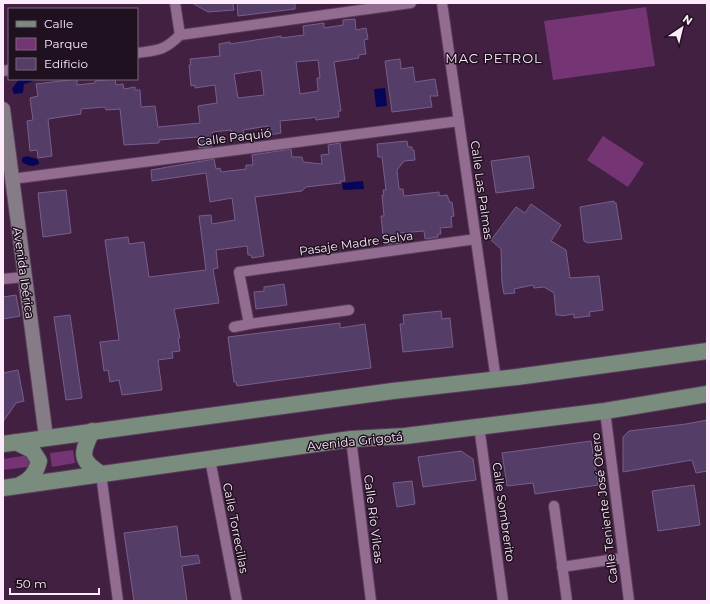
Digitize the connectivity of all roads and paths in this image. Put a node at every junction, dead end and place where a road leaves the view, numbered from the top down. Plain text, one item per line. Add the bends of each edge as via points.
1 (175, 3) edge
2 (411, 3) edge
3 (442, 3) edge
4 (180, 35) junction
5 (138, 53) edge
6 (3, 109) edge
7 (459, 121) junction
8 (4, 137) edge
9 (12, 180) junction
10 (476, 239) junction
11 (24, 276) junction
12 (3, 279) edge
13 (349, 310) dead end
14 (249, 324) junction
15 (234, 327) dead end
16 (707, 351) edge
17 (496, 380) junction
18 (707, 394) edge
19 (605, 411) junction
20 (479, 426) junction
21 (92, 431) junction
22 (46, 437) junction
23 (351, 439) junction
24 (9, 443) edge
25 (210, 459) junction
26 (101, 474) junction
27 (20, 485) junction
28 (3, 488) edge
29 (554, 506) dead end
30 (622, 558) junction
31 (562, 567) junction
32 (118, 601) edge
33 (237, 601) edge
34 (371, 601) edge
35 (503, 601) edge
36 (567, 601) edge
37 (629, 601) edge

1 - 4 street
2 - 4 street
3 - 7 street, Calle Las Palmas
4 - 5 street via 162,50
6 - 8 street, Avenida Ibérica
7 - 9 street, Calle Paquió
7 - 10 street, Calle Las Palmas
8 - 9 street, Avenida Ibérica
9 - 11 street, Avenida Ibérica
10 - 14 street, Pasaje Madre Selva via 239,272
10 - 17 street, Calle Las Palmas
11 - 12 street
11 - 22 street, Avenida Ibérica
13 - 14 street
14 - 15 street
16 - 17 main road
17 - 21 main road
18 - 19 main road, Avenida Grigotá
19 - 20 main road, Avenida Grigotá
19 - 30 street, Calle Teniente José Otero
20 - 23 main road, Avenida Grigotá via 405,436
20 - 35 street, Calle Sombrerito
21 - 22 main road
21 - 26 main road via 83,455 92,469
22 - 24 main road
23 - 25 main road, Avenida Grigotá
23 - 34 street, Calle Río Vilcas
24 - 27 main road via 32,450 39,460 34,474
25 - 26 main road, Avenida Grigotá
25 - 33 street, Calle Torrecillas
26 - 27 main road, Avenida Grigotá
26 - 32 street
27 - 28 main road, Avenida Grigotá
29 - 31 street
30 - 31 street
30 - 37 street, Calle Teniente José Otero
31 - 36 street

